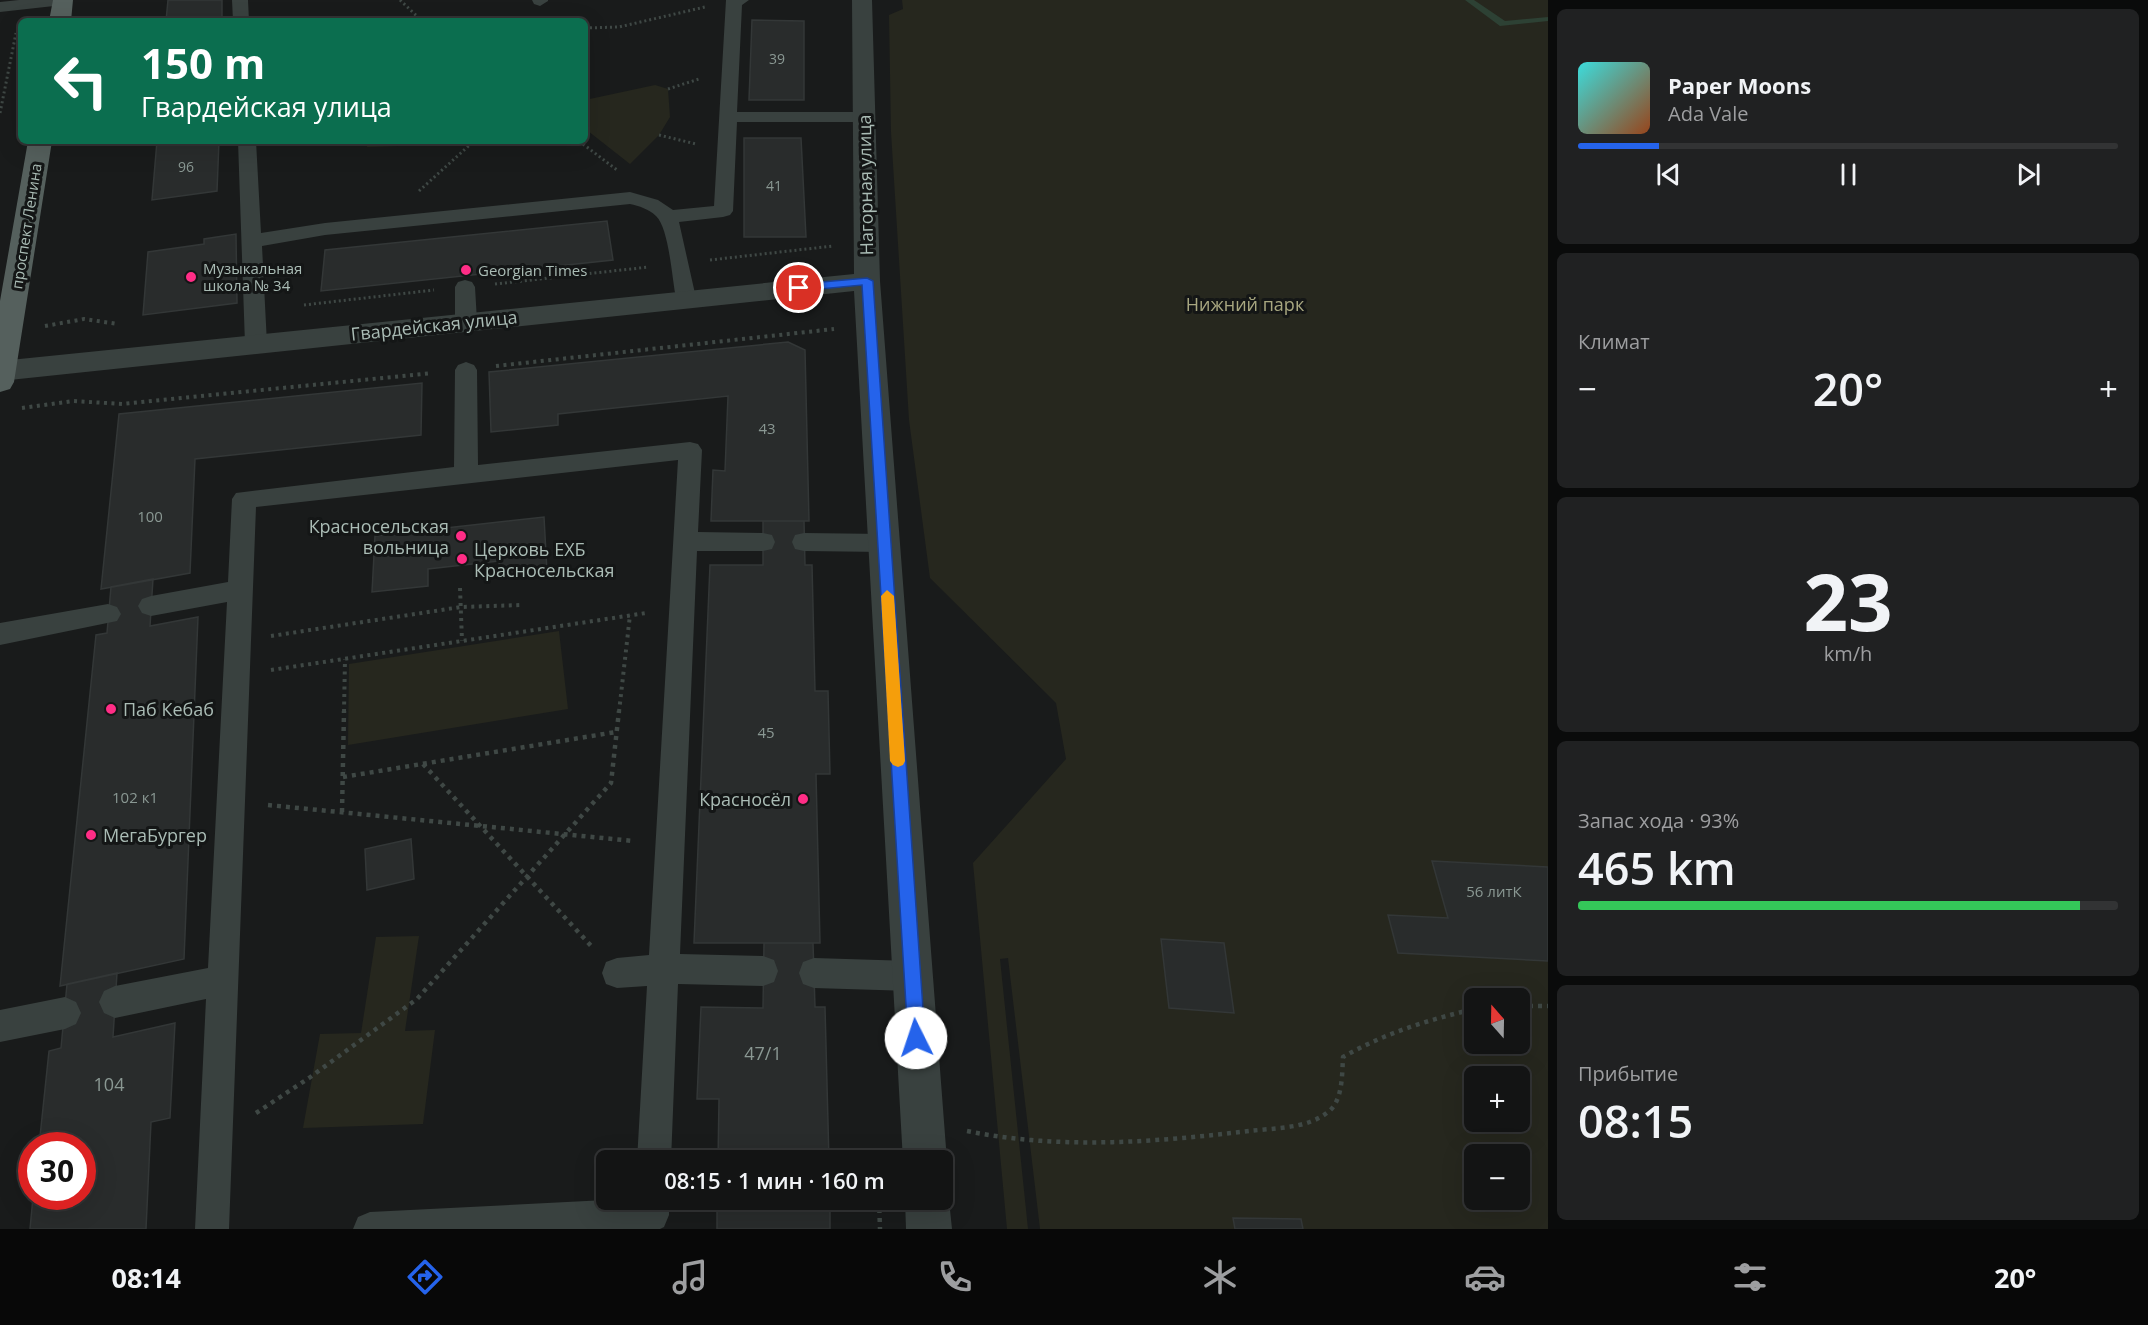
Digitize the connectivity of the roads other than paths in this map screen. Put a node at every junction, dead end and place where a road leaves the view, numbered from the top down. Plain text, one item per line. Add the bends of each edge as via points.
1 (63, 0) edge
2 (240, 0) edge
3 (734, 0) edge
4 (741, 0) edge
5 (862, 0) edge
6 (0, 7) edge
7 (60, 18) edge
8 (241, 18) edge
9 (728, 117) junction
10 (864, 117) junction
11 (40, 144) edge
12 (247, 144) edge
13 (667, 217) junction
14 (252, 241) junction
15 (867, 281) junction
16 (465, 287) dead end
17 (686, 298) junction
18 (466, 321) junction
19 (256, 344) junction
20 (466, 370) dead end
21 (1, 375) edge
22 (466, 475) junction
23 (686, 541) junction
24 (763, 542) dead end
25 (804, 542) dead end
26 (884, 543) junction
27 (240, 590) junction
28 (151, 606) dead end
29 (108, 614) dead end
30 (0, 634) edge
31 (664, 969) junction
32 (763, 971) dead end
33 (617, 973) road end
34 (814, 973) dead end
35 (911, 976) junction
36 (223, 980) junction
37 (115, 1002) dead end
38 (65, 1013) dead end
39 (0, 1026) edge
40 (655, 1150) edge
41 (924, 1150) edge
42 (652, 1210) edge
43 (927, 1210) edge
44 (212, 1229) edge
45 (370, 1229) edge
46 (928, 1229) edge

1 - 6 lane
1 - 7 main road
2 - 8 lane
3 - 4 lane
3 - 9 lane
5 - 10 street, Нагорная улица
9 - 10 lane
9 - 13 lane via 723,212
10 - 15 street, Нагорная улица
11 - 21 main road, проспект Ленина
12 - 14 lane
13 - 14 lane via 655,206 630,198
13 - 17 lane
14 - 19 lane
15 - 17 street, Гвардейская улица
15 - 26 street, Нагорная улица
16 - 18 lane
17 - 18 street, Гвардейская улица
18 - 19 street, Гвардейская улица
19 - 21 street, Гвардейская улица
20 - 22 lane
22 - 23 lane via 690,450
22 - 27 lane via 244,499
23 - 24 lane
23 - 31 lane
25 - 26 lane
26 - 35 street, Нагорная улица
27 - 28 lane
27 - 36 lane
29 - 30 lane
31 - 32 lane
31 - 33 lane
31 - 40 lane
34 - 35 lane
35 - 41 street, Нагорная улица
36 - 37 lane
36 - 44 lane
38 - 39 lane
42 - 45 lane via 652,1215
43 - 46 street

